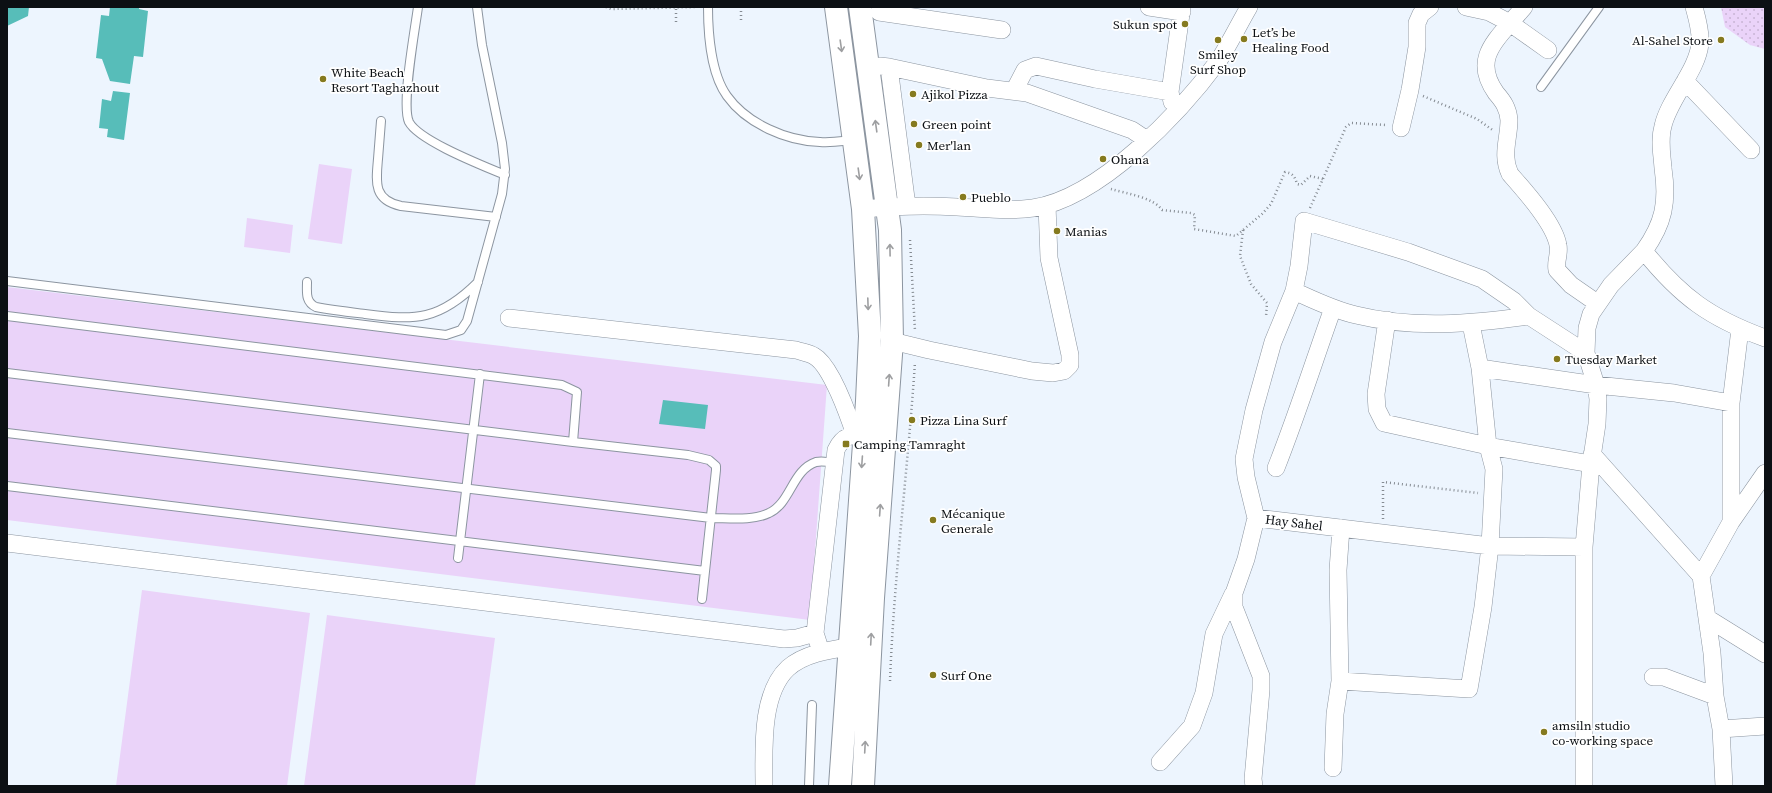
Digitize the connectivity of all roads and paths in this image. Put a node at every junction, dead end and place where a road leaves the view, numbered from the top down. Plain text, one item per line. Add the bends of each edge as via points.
1 (418, 7) edge
2 (477, 7) edge
3 (606, 7) edge
4 (676, 7) edge
5 (690, 7) edge
6 (708, 7) edge
7 (741, 7) edge
8 (836, 7) edge
9 (1149, 7) edge
10 (1249, 7) edge
11 (1430, 7) edge
12 (1466, 7) edge
13 (1524, 7) edge
14 (1599, 7) edge
15 (1694, 7) edge
16 (1182, 9) edge
17 (870, 10) edge
18 (741, 21) dead end
19 (676, 22) dead end
20 (1510, 23) junction
21 (1002, 30) dead end
22 (1548, 50) dead end
23 (867, 65) junction
24 (889, 67) junction
25 (1685, 81) junction
26 (1541, 87) dead end
27 (1410, 90) junction
28 (1014, 91) junction
29 (1170, 92) junction
30 (1177, 111) junction
31 (381, 121) dead end
32 (1401, 128) joint
33 (854, 140) junction
34 (1147, 140) junction
35 (1506, 140) junction
36 (1751, 150) dead end
37 (505, 175) junction
38 (1323, 179) junction
39 (1094, 183) junction
40 (1047, 205) junction
41 (897, 206) junction
42 (863, 209) junction
43 (496, 217) junction
44 (1304, 221) junction
45 (1243, 230) junction
46 (909, 237) dead end
47 (1644, 251) junction
48 (7, 281) edge
49 (478, 281) junction
50 (307, 282) dead end
51 (1294, 291) junction
52 (1598, 303) junction
53 (1333, 308) junction
54 (7, 316) edge
55 (1529, 316) junction
56 (509, 318) dead end
57 (1387, 320) junction
58 (1472, 324) junction
59 (1740, 329) junction
60 (1765, 338) edge
61 (892, 341) junction
62 (1273, 342) junction
63 (916, 347) junction
64 (1586, 353) junction
65 (1480, 368) junction
66 (7, 373) edge
67 (480, 374) junction
68 (1596, 385) junction
69 (1732, 404) junction
70 (475, 430) junction
71 (7, 433) edge
72 (859, 435) junction
73 (886, 436) junction
74 (573, 442) junction
75 (1488, 446) junction
76 (1591, 459) junction
77 (834, 463) junction
78 (1276, 468) dead end
79 (1765, 473) edge
80 (7, 486) edge
81 (467, 489) junction
82 (1493, 495) junction
83 (711, 518) junction
84 (1256, 518) junction
85 (1731, 522) junction
86 (1341, 528) junction
87 (1383, 532) junction
88 (461, 541) junction
89 (7, 543) edge
90 (1490, 546) junction
91 (1584, 547) junction
92 (458, 558) dead end
93 (705, 571) junction
94 (1701, 576) junction
95 (1234, 593) junction
96 (702, 599) dead end
97 (1707, 618) junction
98 (815, 633) junction
99 (849, 647) junction
100 (821, 652) junction
101 (1765, 654) edge
102 (1652, 677) dead end
103 (890, 681) dead end
104 (1340, 681) junction
105 (1714, 696) junction
106 (812, 705) dead end
107 (1765, 726) edge
108 (1720, 729) junction
109 (1160, 762) dead end
110 (1332, 768) dead end
111 (1251, 784) edge
112 (764, 786) edge
113 (809, 786) edge
114 (840, 786) edge
115 (862, 786) edge
116 (1584, 786) edge
117 (1724, 786) edge

1 - 37 lane via 405,105 409,123 438,144
2 - 37 lane via 504,155
3 - 4 path
4 - 5 path
4 - 19 path
6 - 33 lane via 713,60 726,96 743,112 760,125 797,140
7 - 18 path
8 -> 33 highway
9 - 16 street
10 - 30 street via 1219,59
11 - 27 street via 1421,14 1417,23 1417,47
12 - 20 street via 1489,12
13 - 20 street
14 - 26 lane
15 - 25 street via 1700,44
16 - 29 street
17 - 21 street
17 - 23 highway
20 - 22 street
20 - 35 street via 1489,48 1485,65 1495,91 1506,104 1509,120
23 - 24 street
41 -> 23 highway
24 - 28 street via 987,88
24 - 41 street
25 - 36 street
25 - 47 street via 1666,115 1660,136 1664,173 1664,211 1655,237
27 - 32 street
27 - 35 path via 1477,119
28 - 29 street via 1025,70 1036,66
28 - 34 street via 1064,105 1132,130
29 - 30 street via 1171,101
30 - 34 street
31 - 43 lane via 376,179 377,187 386,200 401,206
32 - 38 path via 1351,123 1346,128
33 -> 42 highway
34 - 39 street
35 - 52 street via 1505,158 1510,174 1541,212 1556,237 1557,270 1571,285
37 - 43 lane
38 - 44 path
38 - 45 path via 1310,176 1301,185 1297,184 1294,176 1285,172 1271,204
39 - 40 street
39 - 45 path via 1151,201 1162,210 1191,213 1195,215 1194,229 1236,236
40 - 41 street via 998,210
40 - 63 street via 1049,258 1070,365 1064,371 1053,373 1032,371
41 - 42 street
61 -> 41 highway via 890,230
42 -> 72 highway via 870,336
43 - 49 lane
44 - 51 street
44 - 55 street via 1408,252 1482,279
45 - 62 path via 1240,256 1251,284 1267,303 1265,328
46 - 63 path
47 - 52 street via 1611,285
47 - 59 street via 1694,303
48 - 49 lane via 446,335 464,326
49 - 50 lane via 466,294 435,312 401,319 316,307 307,298
51 - 53 street
51 - 62 street
52 - 64 street via 1587,328
53 - 57 street via 1355,315
53 - 78 street
54 - 67 lane
55 - 58 street
55 - 64 street
56 - 72 street via 796,350 814,355 828,370
57 - 58 street
57 - 75 street via 1376,394 1377,409 1384,423
58 - 65 street
59 - 60 street
59 - 69 street
61 - 63 street
73 -> 61 highway
62 - 84 street via 1254,410 1244,459
63 - 103 path via 892,628
64 - 68 street
65 - 68 street
65 - 75 street
66 - 70 lane
67 - 70 lane
67 - 74 lane via 562,385 573,389 577,392 577,400
68 - 69 street via 1674,393
68 - 76 street via 1597,424
69 - 85 street
70 - 74 lane
70 - 81 lane
71 - 81 lane
72 - 73 street
72 - 77 street via 843,438 836,450
72 -> 99 highway
115 -> 73 highway
74 - 83 lane via 688,455 708,460 716,466
75 - 76 street
75 - 82 street via 1494,468
76 - 91 street
76 - 94 street
77 - 83 lane via 817,462 802,472 786,498 769,514 755,517
77 - 98 street
79 - 85 street
80 - 88 lane
81 - 83 lane
81 - 88 lane
82 - 87 path via 1383,482
82 - 90 street
83 - 93 lane
84 - 86 street, Hay Sahel
84 - 95 street, Hay Sahel
85 - 94 street
86 - 87 street, Hay Sahel
86 - 104 street via 1338,570
87 - 90 street, Hay Sahel
88 - 92 lane
88 - 93 lane
89 - 98 street via 784,639
90 - 91 street, Hay Sahel
90 - 104 street via 1469,689
91 - 116 street
93 - 96 lane
94 - 97 street
95 - 109 street via 1214,634 1204,693 1192,726
95 - 111 street, Hay Sahel via 1236,614 1261,676
97 - 101 street
97 - 105 street
98 - 100 street
99 - 100 street
99 - 114 highway
100 - 112 street via 788,668 776,684 770,702 764,744
102 - 105 street via 1670,679
104 - 110 street via 1334,714
105 - 108 street
106 - 113 lane
107 - 108 street
108 - 117 street

